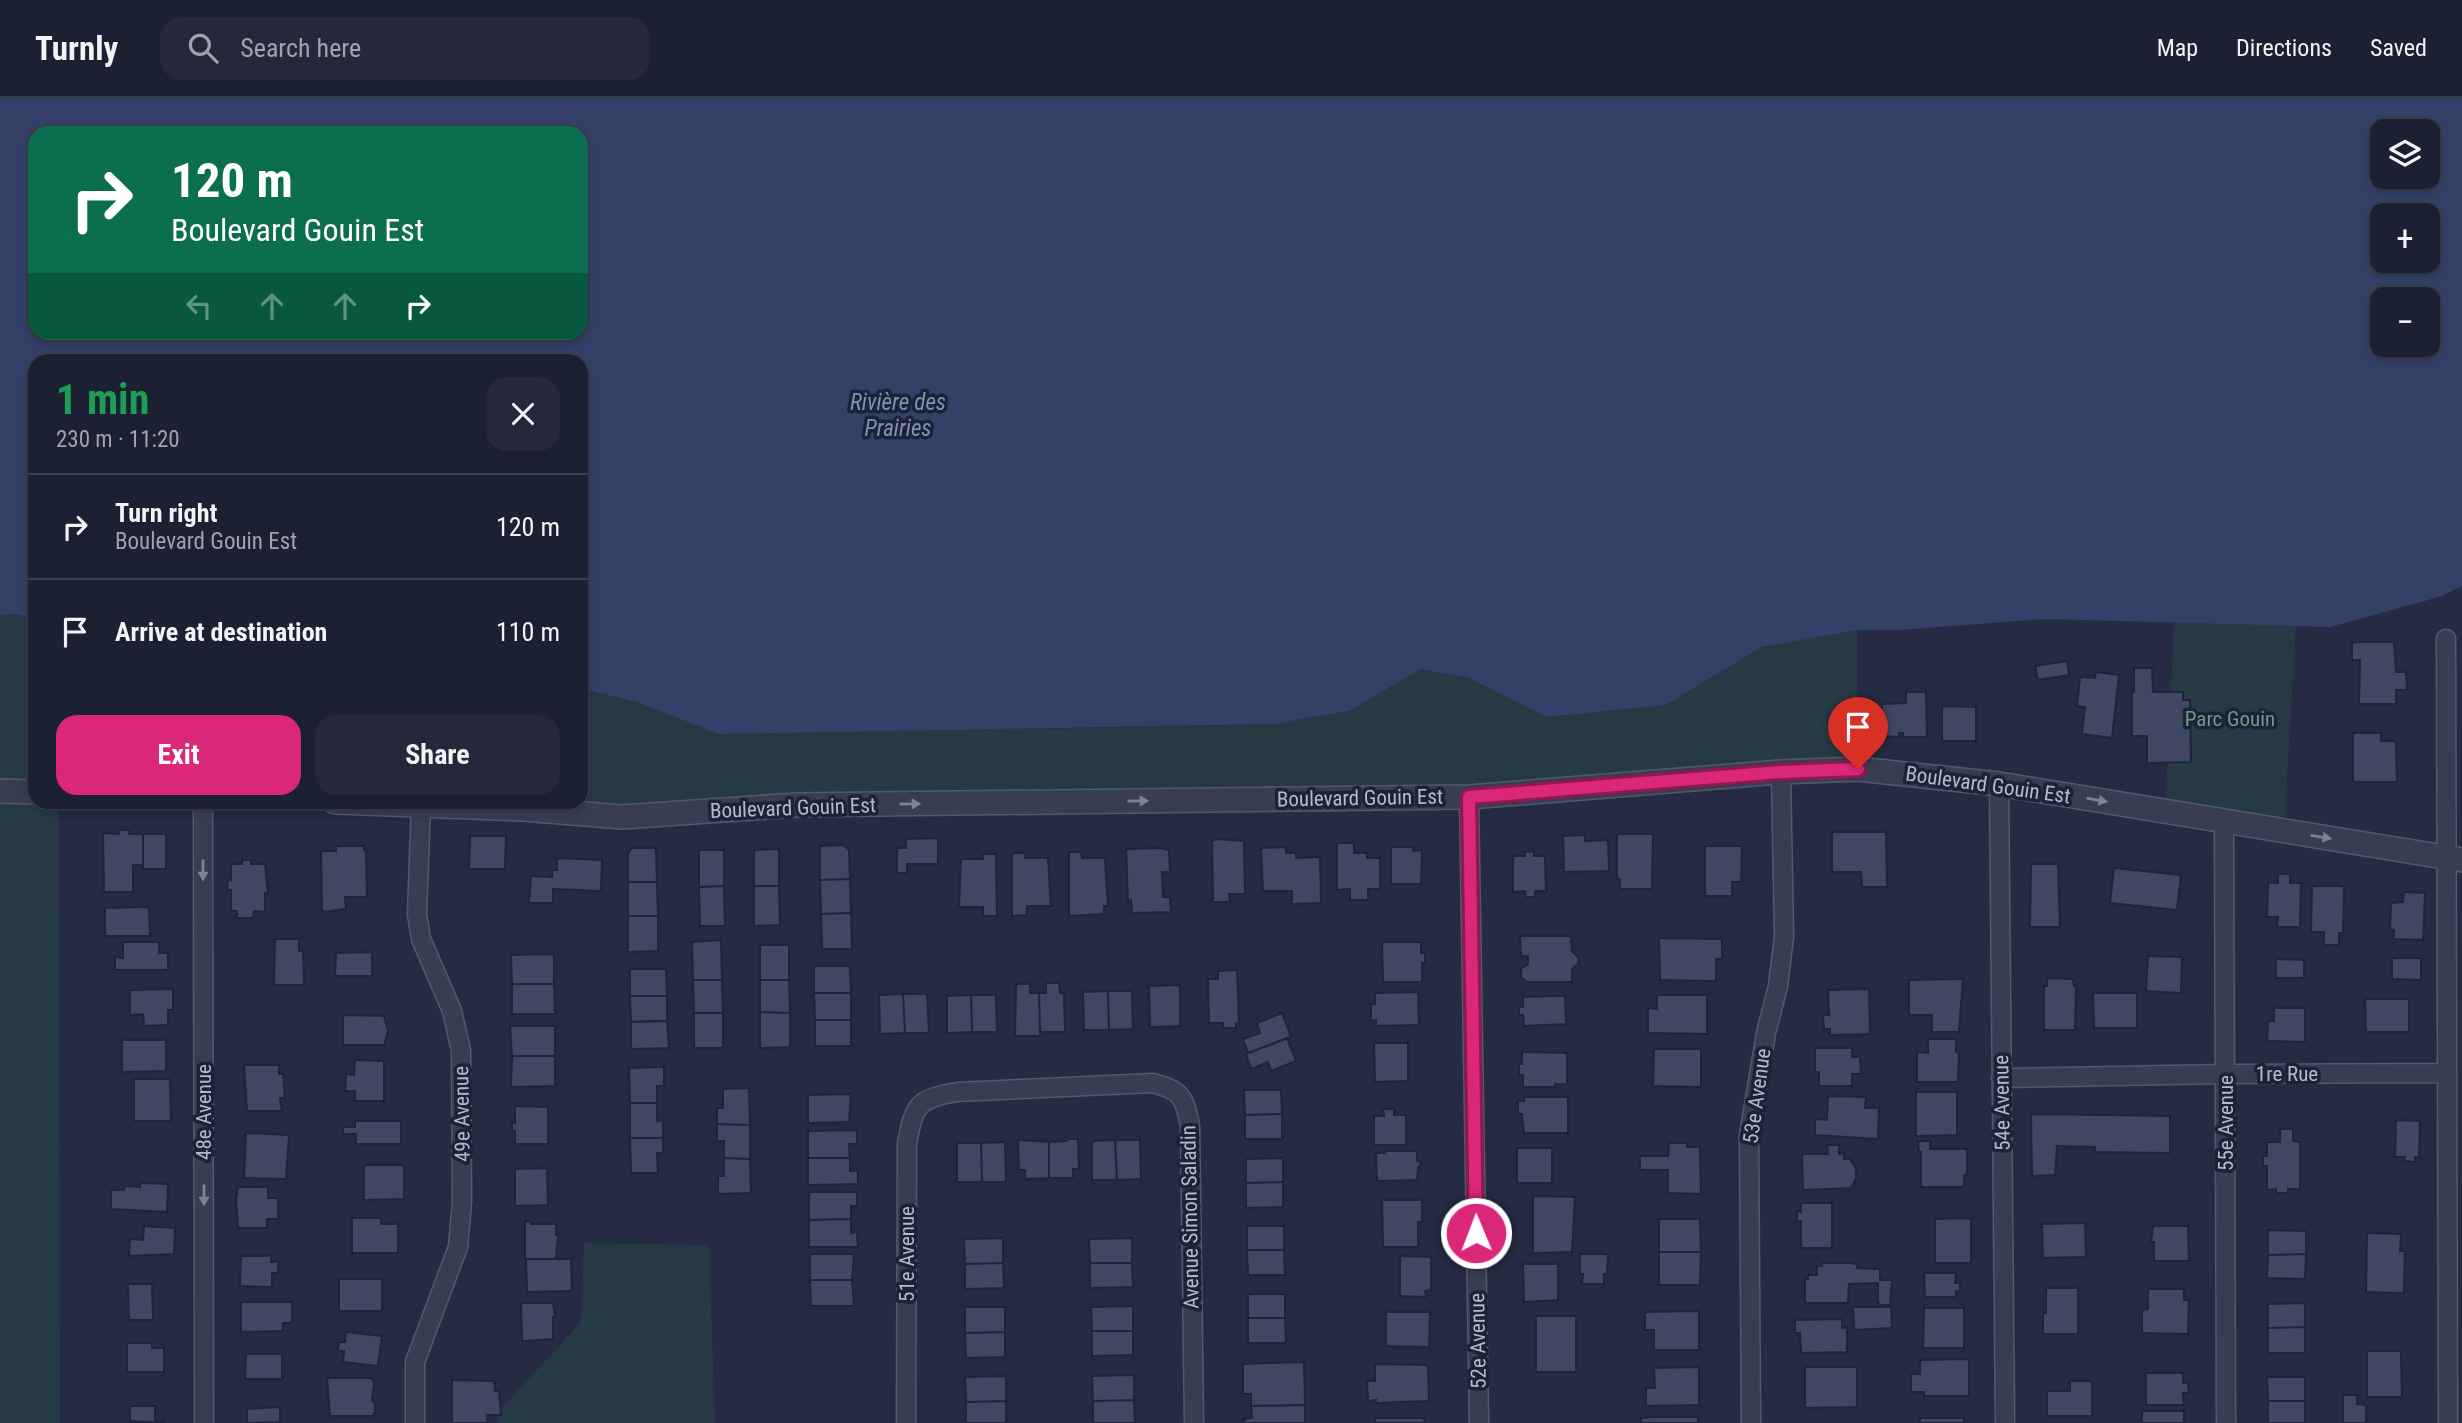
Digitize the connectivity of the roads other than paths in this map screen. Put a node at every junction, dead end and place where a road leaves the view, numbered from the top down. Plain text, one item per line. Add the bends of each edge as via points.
1 (2446, 639) dead end
2 (2454, 731) edge
3 (1781, 772) junction
4 (1999, 784) junction
5 (0, 791) edge
6 (28, 792) edge
7 (1469, 797) junction
8 (203, 809) edge
9 (421, 809) edge
10 (523, 809) edge
11 (2224, 822) junction
12 (2455, 859) edge
13 (2446, 1073) junction
14 (2226, 1074) junction
15 (2001, 1078) junction
16 (933, 1096) joint
17 (204, 1423) edge
18 (415, 1423) edge
19 (906, 1423) edge
20 (1194, 1423) edge
21 (1479, 1423) edge
22 (1751, 1423) edge
23 (2005, 1423) edge
24 (2226, 1423) edge
25 (2448, 1423) edge

1 - 2 street
2 - 12 street
3 - 4 street, Boulevard Gouin Est via 1858,769
3 - 7 street, Boulevard Gouin Est
3 - 22 street, 53e Avenue via 1784,936 1749,1135
4 -> 11 street, Boulevard Gouin Est
4 - 15 street, 54e Avenue
5 - 6 street
10 -> 7 street, Boulevard Gouin Est via 622,817 797,805
7 - 21 street, 52e Avenue
8 -> 17 street, 48e Avenue
9 - 18 street, 49e Avenue via 417,914 421,939 452,1011 461,1050 463,1202 458,1247 415,1362
11 -> 12 street, Boulevard Gouin Est
11 - 14 street, 55e Avenue
12 - 13 street
13 - 14 street, 1re Rue
13 - 25 street
14 - 15 street, 1re Rue
14 - 24 street, 55e Avenue
15 - 23 street, 54e Avenue
16 - 19 street, 51e Avenue via 912,1116 907,1144
16 - 20 street, Avenue Simon Saladin via 1152,1083 1180,1094 1190,1125

